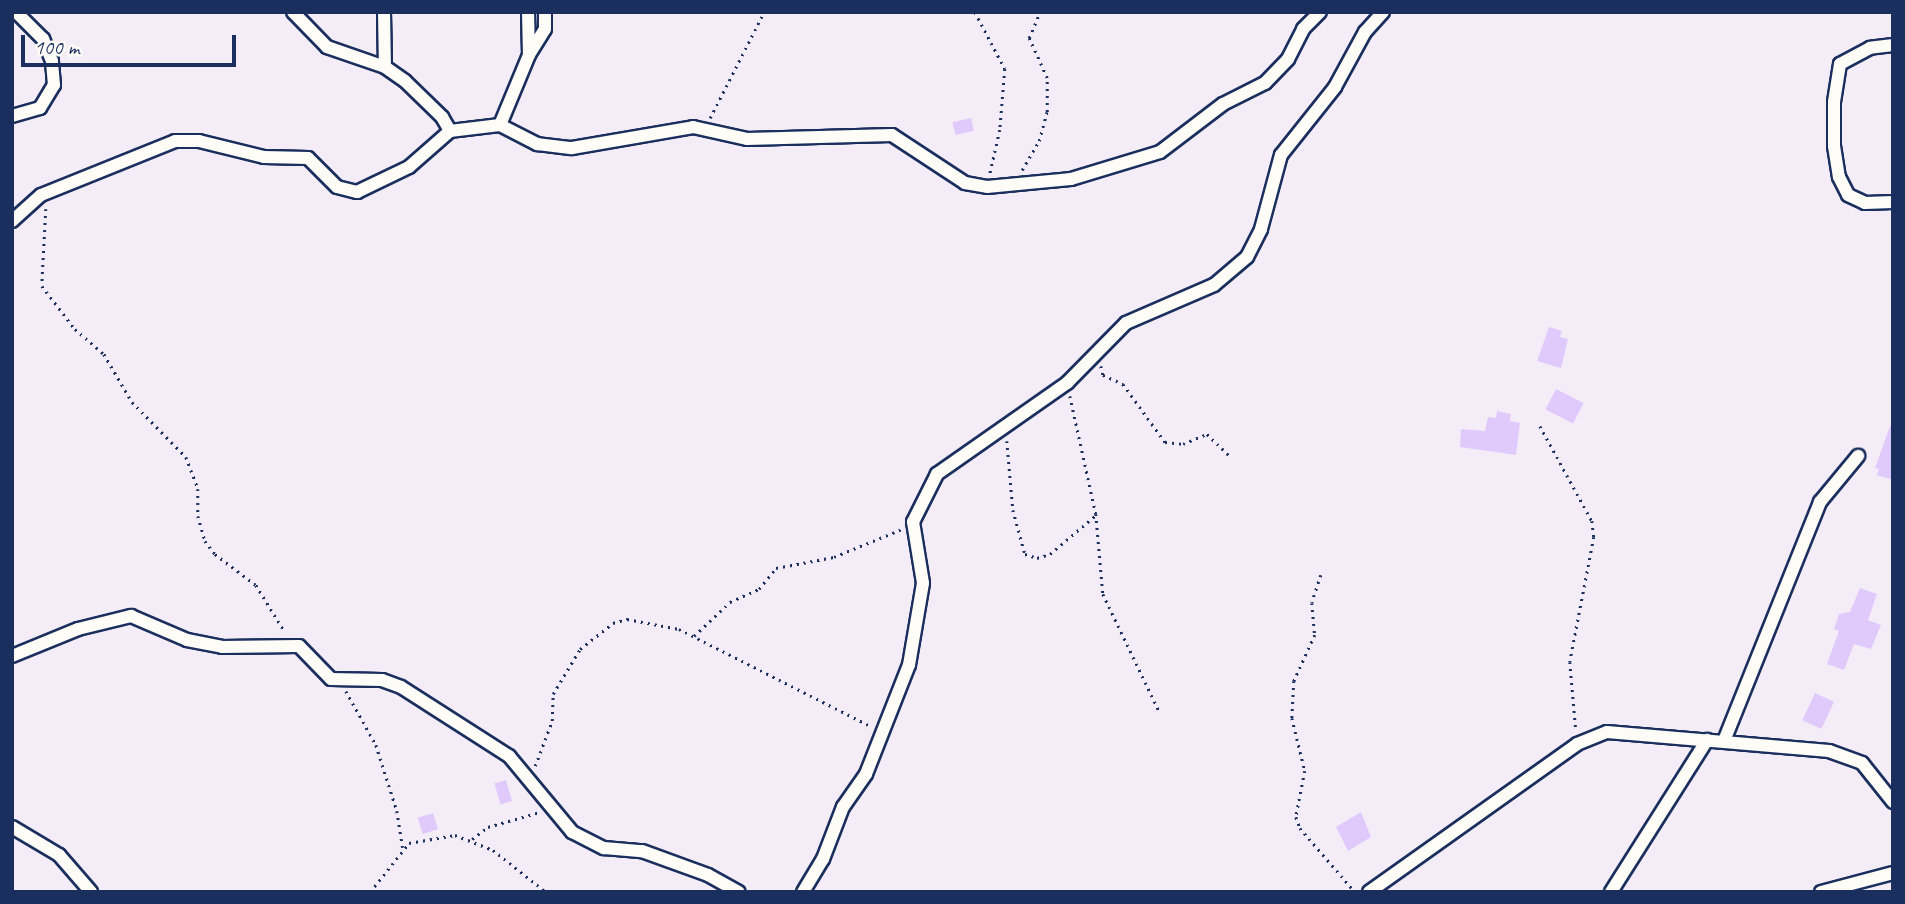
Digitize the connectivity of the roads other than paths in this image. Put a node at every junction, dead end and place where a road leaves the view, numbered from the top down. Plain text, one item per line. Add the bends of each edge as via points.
1 (16, 12) edge
2 (293, 12) edge
3 (384, 12) edge
4 (528, 12) edge
5 (545, 12) edge
6 (1320, 12) edge
7 (1381, 13) edge
8 (1893, 46) edge
9 (529, 55) junction
10 (385, 67) junction
11 (12, 116) edge
12 (500, 125) junction
13 (450, 131) junction
14 (1893, 202) edge
15 (12, 221) edge
16 (1858, 456) dead end
17 (12, 656) edge
18 (1707, 740) junction
19 (1724, 741) junction
20 (1893, 802) edge
21 (12, 827) edge
22 (1893, 873) edge
23 (91, 892) edge
24 (739, 892) edge
25 (803, 892) edge
26 (1369, 892) edge
27 (1611, 892) edge
28 (1822, 892) edge

1 - 11 street via 43,39 52,61 54,85 40,108
2 - 10 street via 327,47
3 - 10 street
4 - 9 street
5 - 9 street via 545,29
6 - 12 street via 1303,29 1275,75 1223,104 1160,152 1094,174 987,187 946,174 905,140 892,135 747,139 706,127 572,148 537,144
7 - 25 street via 1365,32 1335,87 1281,155 1261,229 1247,257 1213,285 1126,323 1067,383 937,474 913,522 922,564 920,616 899,695 866,774 843,807
8 - 14 street via 1870,48 1840,64 1834,102 1835,157 1848,195 1865,203
9 - 12 street
10 - 13 street via 424,96
12 - 13 street
13 - 15 street via 409,167 357,192 337,187 308,158 254,156 199,141 175,141 41,195
16 - 19 street via 1820,502
17 - 24 street via 78,629 131,616 187,640 222,647 292,645 305,650 326,675 341,682 382,680 401,687 509,756 572,832 604,848 642,851 708,875
18 - 19 street
18 - 26 street via 1627,731 1607,732 1577,744
18 - 27 street
19 - 20 street via 1802,746 1854,758 1872,773
21 - 23 street via 59,855
22 - 28 street

